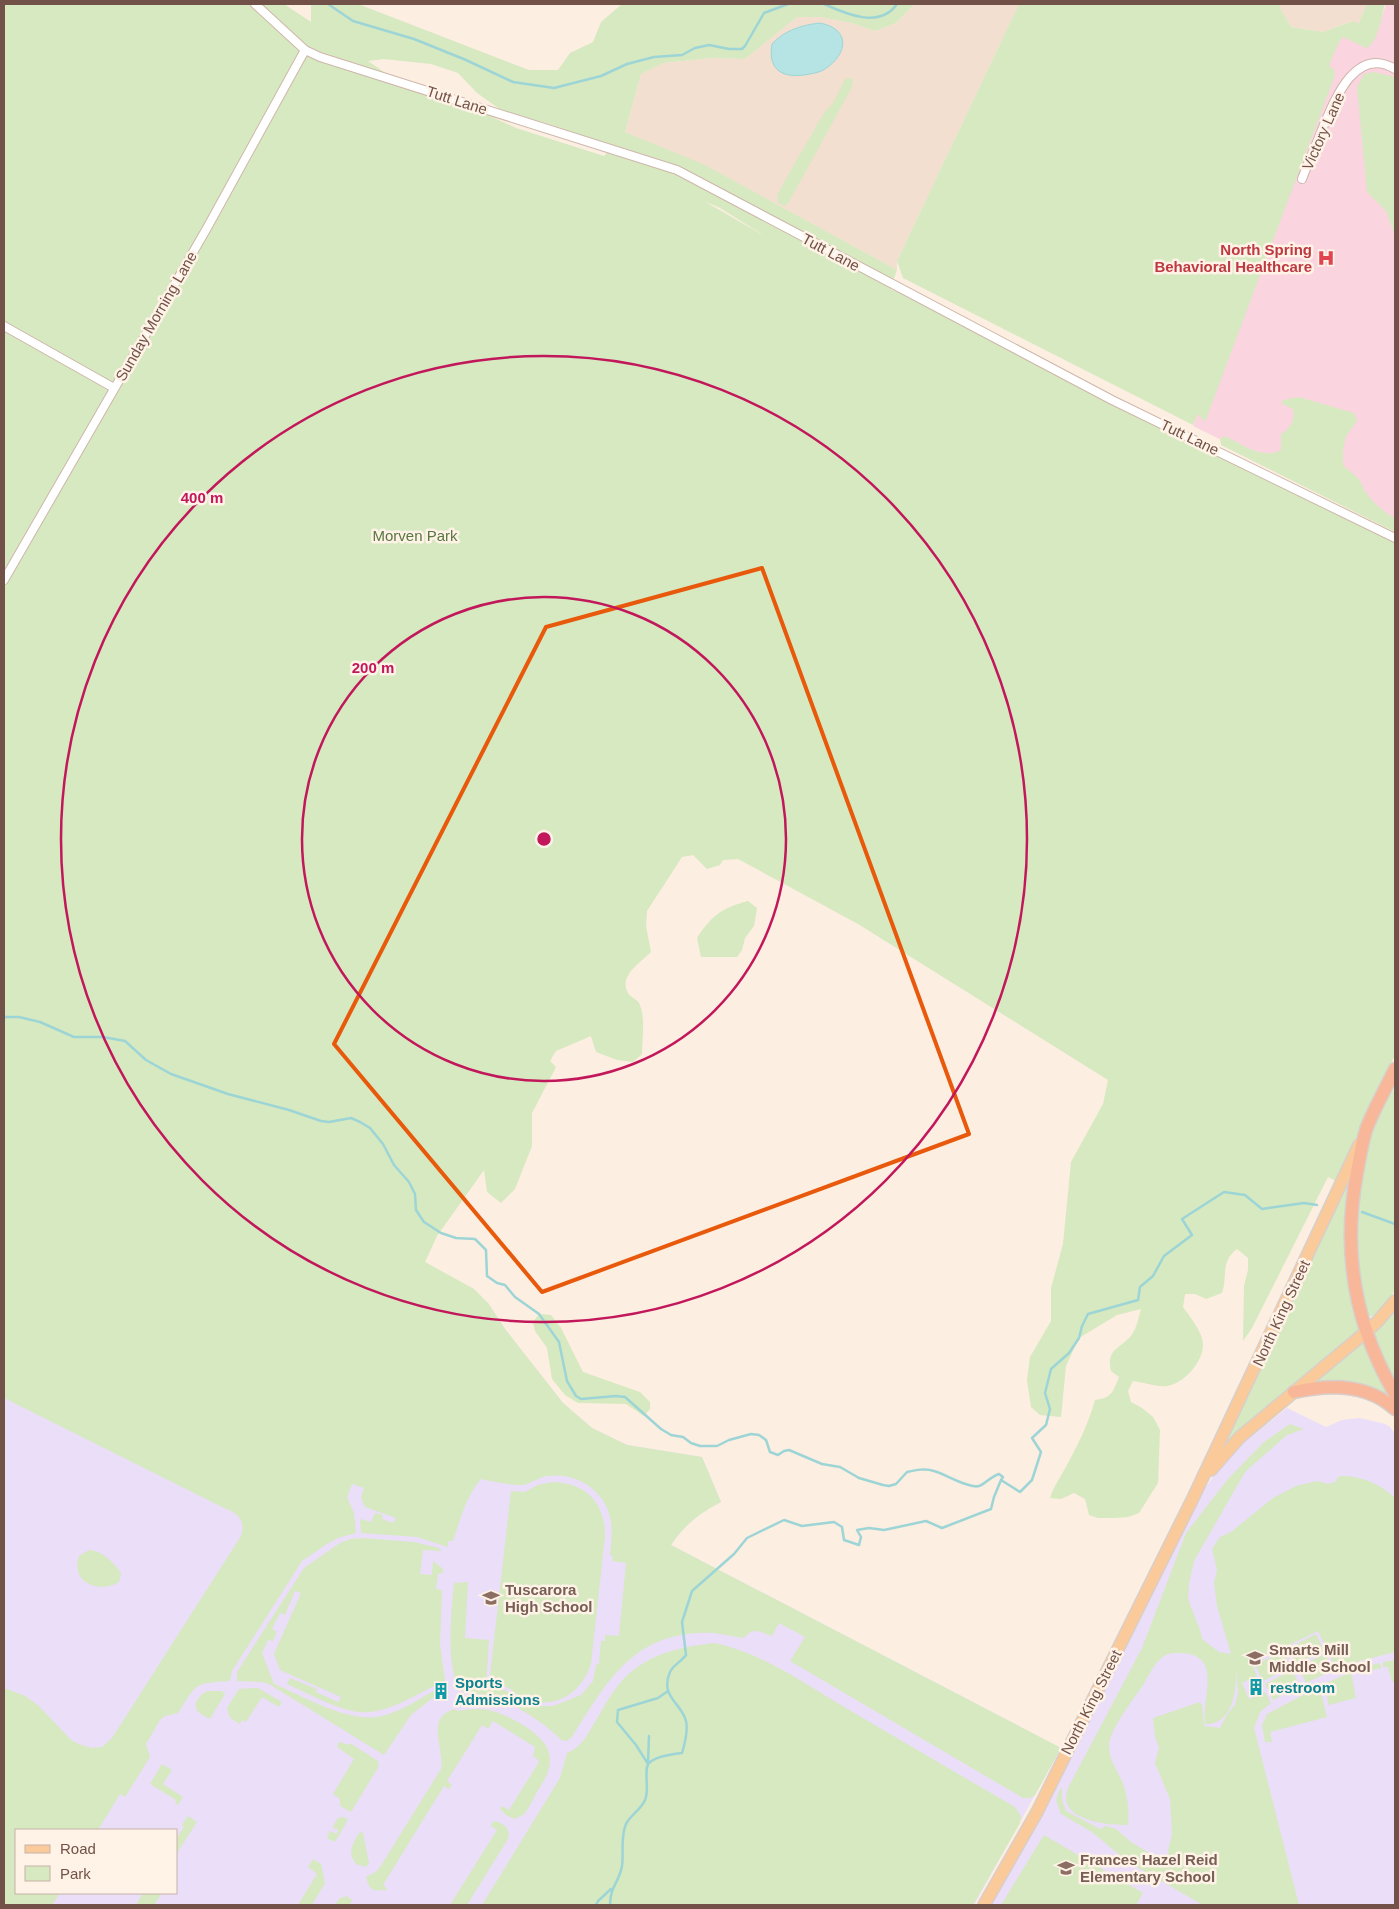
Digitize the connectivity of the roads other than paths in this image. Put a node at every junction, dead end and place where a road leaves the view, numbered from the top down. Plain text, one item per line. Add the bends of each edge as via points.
1 (255, 4) edge
2 (304, 50) junction
3 (1395, 69) edge
4 (1302, 179) dead end
5 (4, 326) edge
6 (114, 388) junction
7 (1395, 538) edge
8 (4, 580) edge
9 (1395, 1069) edge
10 (1391, 1083) edge
11 (1367, 1129) junction
12 (1395, 1301) edge
13 (1366, 1332) junction
14 (1294, 1392) junction
15 (1395, 1394) edge
16 (1395, 1409) edge
17 (1194, 1496) junction
18 (984, 1905) edge

1 - 2 street, Tutt Lane
2 - 6 street, Sunday Morning Lane via 207,228
2 - 7 street, Tutt Lane via 677,170 1112,400
3 - 4 street, Victory Lane via 1375,63 1363,66 1346,81 1336,97
5 - 6 street
6 - 8 street, Sunday Morning Lane
9 - 10 highway
10 - 11 highway
11 - 13 highway via 1354,1190 1350,1238 1354,1286
11 - 17 main road, North King Street
12 - 13 main road, North King Street
13 - 14 main road, North King Street
13 - 15 highway
14 - 16 highway via 1326,1386 1346,1387 1372,1393
14 - 17 main road, North King Street via 1232,1445
17 - 18 main road, North King Street via 1037,1812

